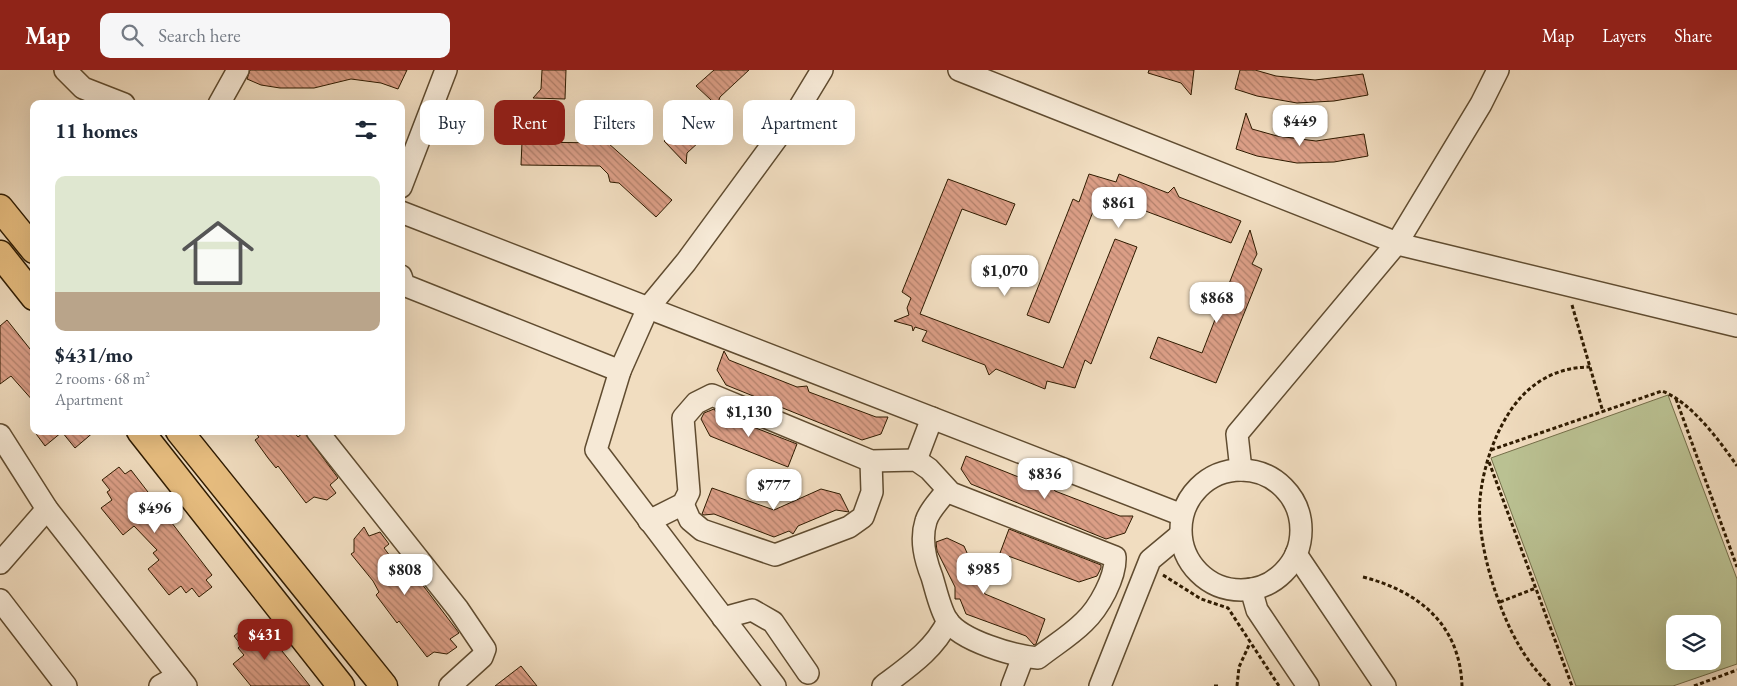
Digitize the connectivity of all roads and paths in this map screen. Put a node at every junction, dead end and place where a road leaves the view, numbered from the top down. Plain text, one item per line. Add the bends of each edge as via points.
1 (65, 70) edge
2 (238, 70) edge
3 (446, 70) edge
4 (822, 70) edge
5 (959, 70) edge
6 (1498, 70) edge
7 (114, 100) edge
8 (222, 100) edge
9 (405, 177) edge
10 (0, 208) edge
11 (405, 214) edge
12 (1397, 243) junction
13 (30, 245) edge
14 (0, 254) edge
15 (405, 286) edge
16 (30, 292) edge
17 (1572, 305) dead end
18 (648, 308) junction
19 (1737, 326) edge
20 (1590, 367) junction
21 (620, 371) junction
22 (1676, 398) junction
23 (1603, 412) junction
24 (932, 418) junction
25 (0, 435) edge
26 (143, 435) edge
27 (182, 435) edge
28 (320, 435) edge
29 (1491, 450) junction
30 (916, 460) junction
31 (1488, 460) junction
32 (871, 461) junction
33 (1737, 466) edge
34 (1241, 470) junction
35 (947, 490) junction
36 (683, 504) junction
37 (47, 509) junction
38 (649, 522) junction
39 (1181, 525) junction
40 (1296, 554) junction
41 (0, 563) edge
42 (1737, 567) edge
43 (1157, 571) dead end
44 (1362, 577) dead end
45 (1536, 588) junction
46 (1251, 590) junction
47 (0, 600) edge
48 (1500, 602) junction
49 (723, 618) junction
50 (948, 621) junction
51 (1251, 643) junction
52 (1023, 657) junction
53 (1737, 670) edge
54 (808, 673) dead end
55 (175, 683) edge
56 (66, 686) edge
57 (341, 686) edge
58 (384, 686) edge
59 (450, 686) edge
60 (775, 686) edge
61 (882, 686) edge
62 (1012, 686) edge
63 (1100, 686) edge
64 (1214, 686) edge
65 (1220, 686) edge
66 (1237, 686) edge
67 (1279, 686) edge
68 (1308, 686) edge
69 (1385, 686) edge
70 (1462, 686) edge
71 (1550, 686) edge
72 (1572, 686) edge
73 (1694, 686) edge

1 - 7 street via 83,88
2 - 8 street
3 - 9 street
4 - 18 street via 799,108 686,262
5 - 12 street
6 - 12 street
10 - 13 main road
11 - 18 street
12 - 19 street
12 - 34 street via 1237,434
14 - 16 main road
15 - 21 street
17 - 20 path
18 - 21 street
18 - 24 street
20 - 23 path
20 - 29 path via 1573,367 1547,375 1522,395 1504,420
21 - 38 street via 596,450
22 - 23 path via 1662,391
22 - 33 path via 1716,434
22 - 42 path
23 - 29 path
24 - 30 street
24 - 39 street
25 - 37 street
26 - 57 main road
27 - 58 main road
28 - 59 street via 458,609 485,649 482,657
29 - 31 path
30 - 32 street
30 - 35 street via 929,468
31 - 45 path
31 - 48 path via 1480,499 1482,534 1490,577
32 - 36 street via 872,492 863,517 849,527 775,555 702,530 690,520
32 - 36 street via 712,396 696,403 683,418 689,492
34 - 39 street via 1221,473 1204,482 1190,497
34 - 40 street via 1260,473 1278,482 1292,497 1300,515 1302,535
35 - 50 street via 926,520 923,542 925,558
35 - 52 street via 1115,557 1110,581 1085,622 1038,658
36 - 38 street
37 - 41 street
37 - 55 street
38 - 49 street
39 - 46 street via 1185,554 1196,571 1212,583 1231,590
39 - 63 street via 1150,560
40 - 46 street via 1286,571 1270,583
40 - 69 street
43 - 51 path via 1201,598 1228,608
44 - 70 path via 1402,590 1429,609 1446,628 1456,652
45 - 48 path
45 - 72 path
46 - 68 street via 1257,610
47 - 56 street
48 - 71 path via 1519,647
49 - 54 street via 752,610 773,622
49 - 60 street
50 - 52 street via 970,638
50 - 61 street via 941,635 921,656
51 - 66 path via 1239,667
51 - 67 path
52 - 62 street
53 - 73 path
64 - 65 path

